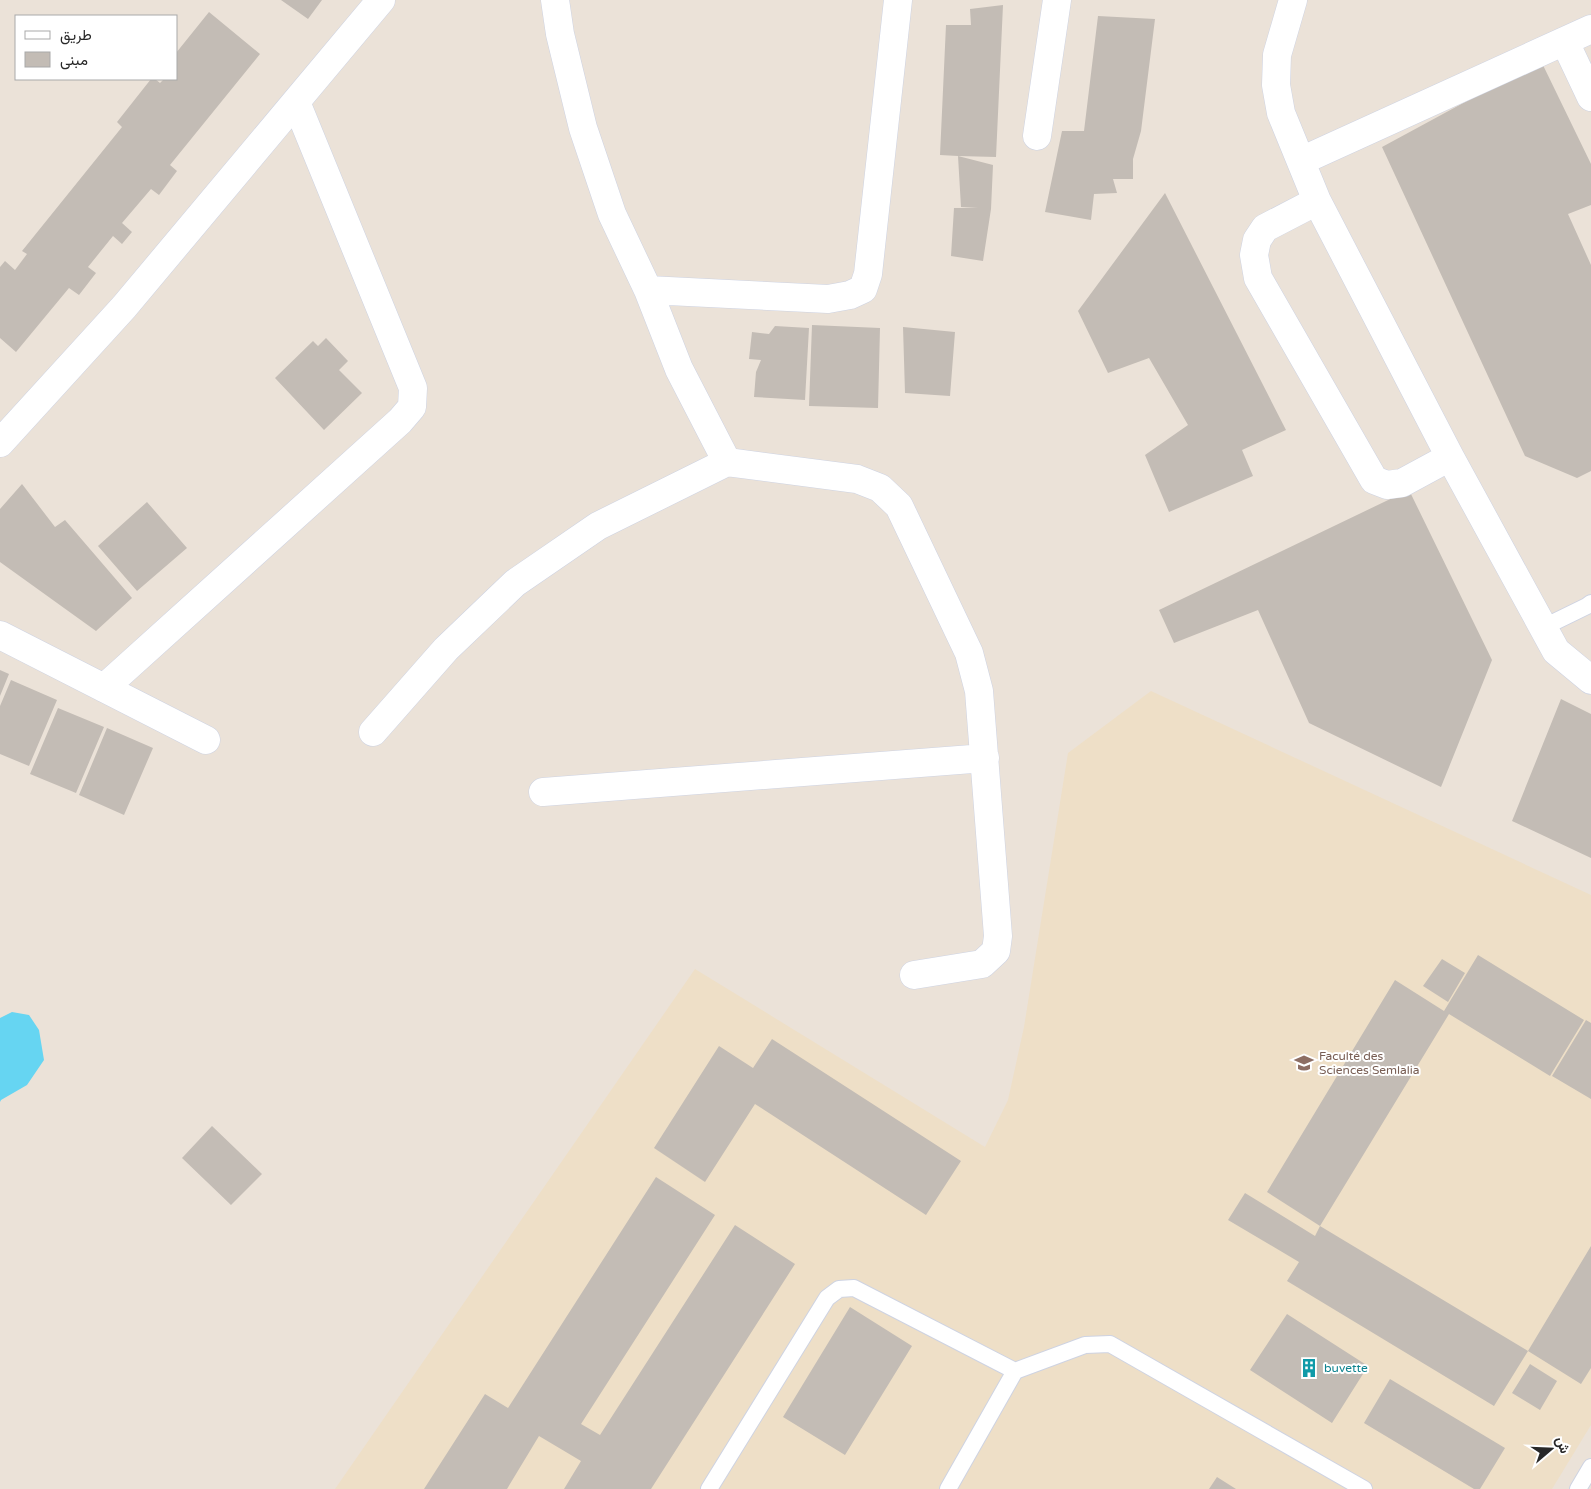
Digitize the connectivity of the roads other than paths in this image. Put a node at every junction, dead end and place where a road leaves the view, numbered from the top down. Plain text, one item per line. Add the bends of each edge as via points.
1 (555, 0) edge
2 (898, 0) edge
3 (1057, 0) edge
4 (1293, 0) edge
5 (383, 2) edge
6 (1591, 29) edge
7 (1564, 42) junction
8 (1591, 96) edge
9 (296, 102) junction
10 (1037, 136) dead end
11 (1301, 161) junction
12 (1317, 201) junction
13 (648, 290) junction
14 (0, 443) edge
15 (1450, 457) junction
16 (727, 462) junction
17 (1591, 603) edge
18 (1544, 627) junction
19 (0, 635) edge
20 (1591, 680) edge
21 (104, 688) junction
22 (373, 732) dead end
23 (206, 740) dead end
24 (985, 758) junction
25 (543, 792) dead end
26 (914, 976) dead end
27 (1015, 1371) junction
28 (1591, 1467) edge
29 (709, 1489) edge
30 (948, 1489) edge
31 (1364, 1489) edge
32 (1578, 1489) edge

1 - 13 street via 583,128 612,214
2 - 13 street via 868,274 863,289 828,299
3 - 10 street
4 - 11 street via 1277,55 1276,85 1281,113
5 - 9 street
6 - 7 street
7 - 8 street
7 - 11 street
9 - 14 street via 124,307
9 - 21 street via 412,388 412,407
11 - 12 street
12 - 15 street
12 - 15 street via 1266,228 1256,240 1254,255 1258,278 1374,480 1387,485 1402,483
13 - 16 street via 679,369
15 - 18 street
16 - 22 street via 598,526 515,583 446,649
16 - 24 street via 857,479 880,488 899,506 969,653 979,691
17 - 18 lane
18 - 20 street via 1556,651
19 - 21 street
21 - 23 street
24 - 25 street
24 - 26 street via 998,936 996,951 982,964
27 - 29 lane via 854,1288 839,1289 827,1298
27 - 30 lane
27 - 31 lane via 1085,1345 1110,1344
28 - 32 lane

